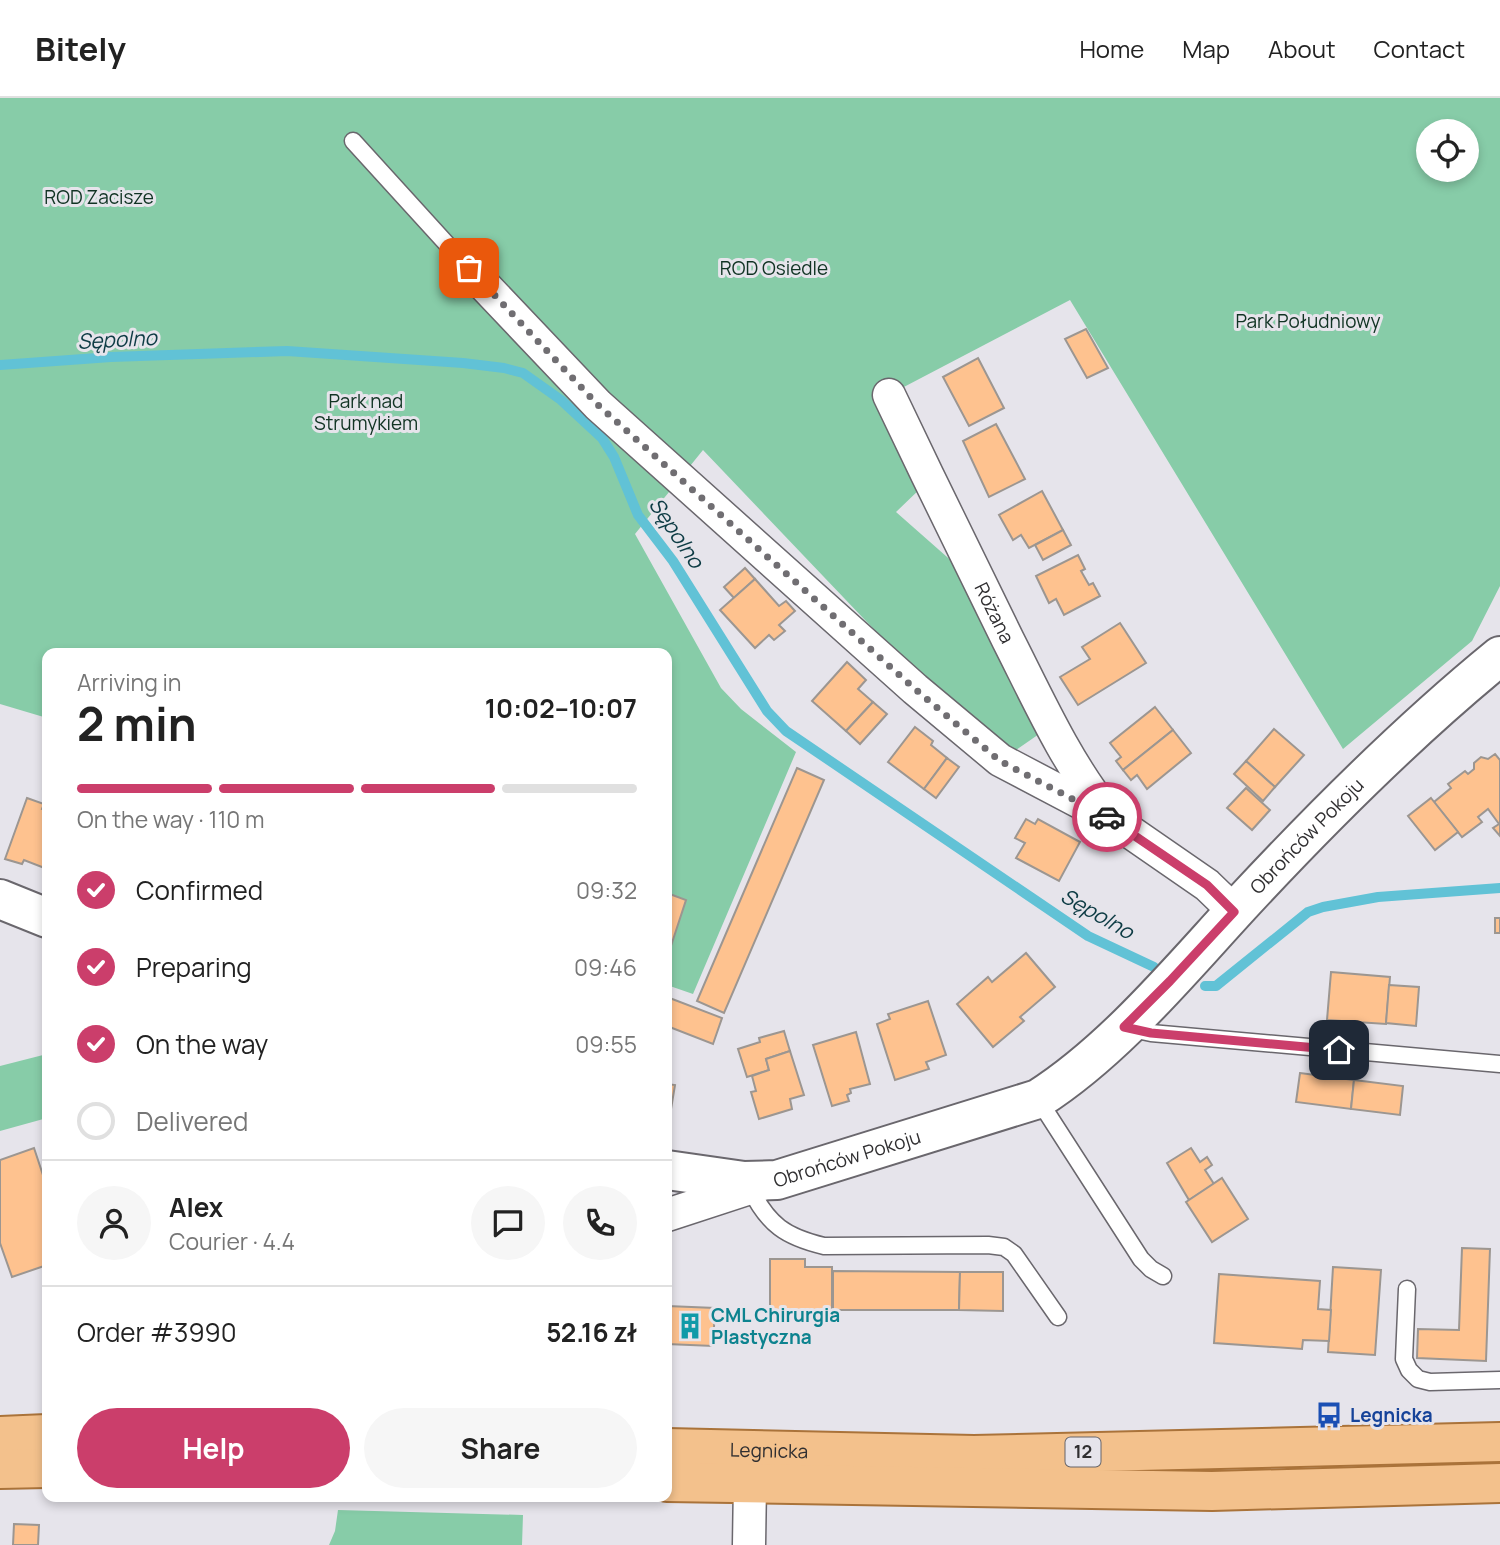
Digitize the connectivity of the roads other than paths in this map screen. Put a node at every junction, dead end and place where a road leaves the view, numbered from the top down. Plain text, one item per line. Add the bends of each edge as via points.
1 (353, 141) dead end
2 (485, 286) joint
3 (889, 395) dead end
4 (1500, 656) edge
5 (1113, 821) junction
6 (0, 899) edge
7 (1234, 912) junction
8 (42, 916) edge
9 (1124, 1027) junction
10 (1500, 1064) edge
11 (1038, 1099) junction
12 (672, 1171) edge
13 (764, 1184) junction
14 (672, 1213) edge
15 (1163, 1276) dead end
16 (1407, 1289) dead end
17 (1058, 1317) dead end
18 (1500, 1380) edge
19 (0, 1436) edge
20 (1500, 1442) edge
21 (672, 1448) edge
22 (42, 1456) edge
23 (42, 1458) edge
24 (0, 1469) edge
25 (672, 1482) edge
26 (750, 1483) junction
27 (1500, 1483) edge
28 (749, 1545) edge

1 - 2 lane
2 - 5 street, Różana via 598,405 915,689 1000,761
3 - 5 street, Różana via 1036,696 1075,768
4 - 7 street, Obrońców Pokoju via 1382,758
5 - 7 street, Różana via 1207,885
6 - 8 street
7 - 9 street, Obrońców Pokoju
9 - 10 lane
9 - 11 street, Obrońców Pokoju via 1066,1081
11 - 13 street, Obrońców Pokoju
11 - 15 lane via 1141,1259
12 - 13 street
13 - 14 street, Obrońców Pokoju
13 - 17 lane via 760,1208 770,1221 800,1240 824,1247 1004,1247 1014,1254
16 - 18 lane via 1404,1359 1418,1379
19 - 22 main road
20 - 21 main road, Legnicka / 12 via 974,1455
23 - 24 main road
25 - 26 main road, Legnicka / 12
26 - 27 main road, Legnicka / 12 via 1212,1491
26 - 28 street

